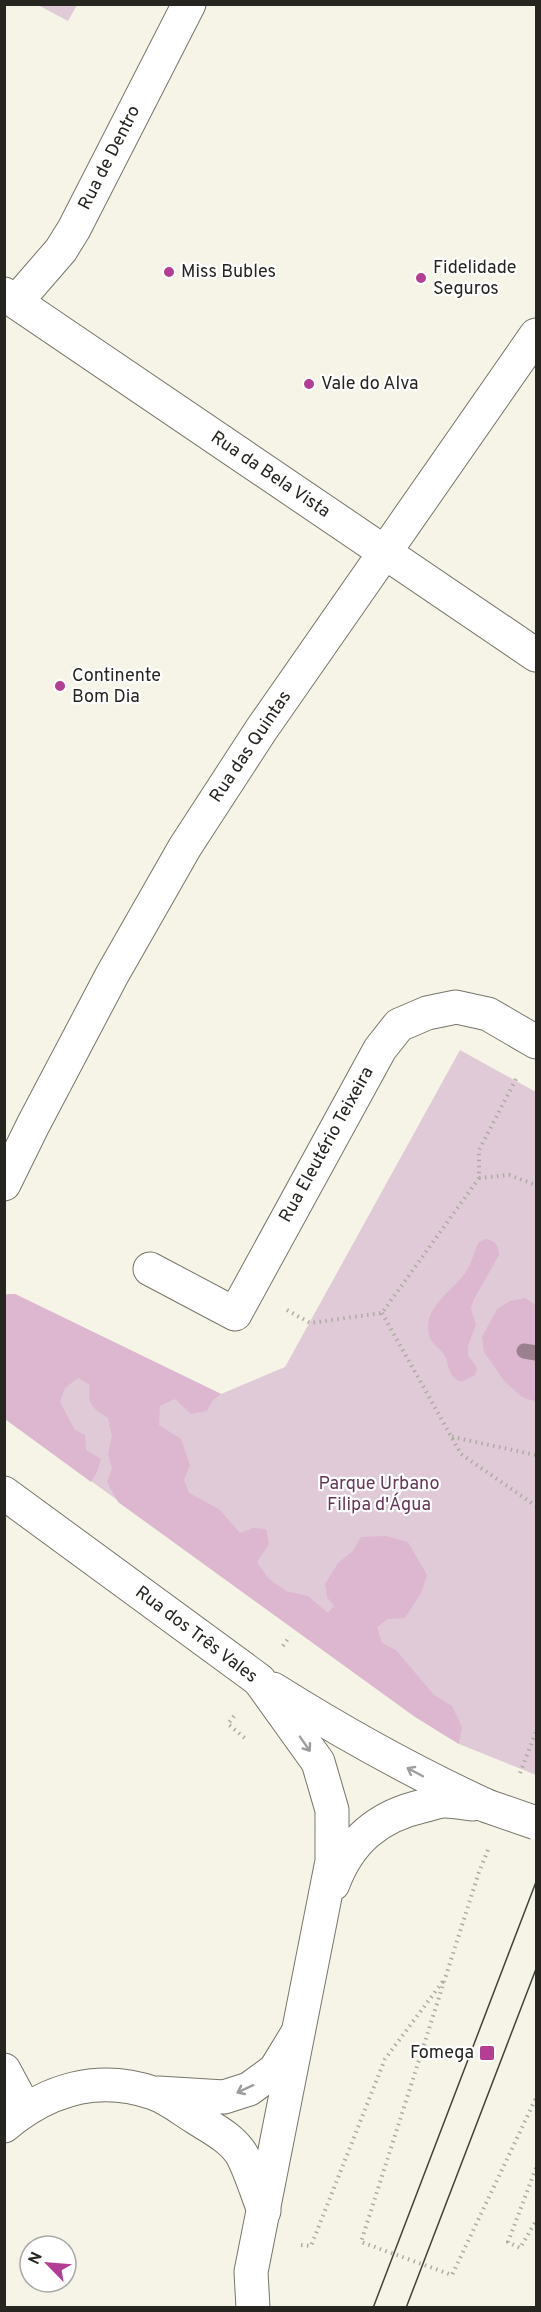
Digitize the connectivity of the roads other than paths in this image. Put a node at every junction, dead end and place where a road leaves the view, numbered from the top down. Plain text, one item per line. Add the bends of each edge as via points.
1 (189, 4) edge
2 (10, 298) edge
3 (537, 334) edge
4 (384, 552) junction
5 (537, 655) edge
6 (537, 1042) edge
7 (4, 1184) edge
8 (150, 1269) dead end
9 (4, 1493) edge
10 (259, 1680) junction
11 (487, 1806) junction
12 (537, 1823) edge
13 (324, 1905) junction
14 (298, 2032) junction
15 (4, 2070) edge
16 (154, 2093) junction
17 (14, 2118) edge
18 (264, 2211) junction
19 (253, 2307) edge

1 - 2 street, Rua de Dentro via 74,229 61,250
2 - 4 street, Rua da Bela Vista
3 - 4 street, Rua das Quintas
4 - 5 street, Rua da Bela Vista
4 - 7 street, Rua das Quintas via 184,847
6 - 8 street, Rua Eleutério Teixeira via 488,1014 456,1007 427,1012 399,1025 380,1049 235,1314
9 - 10 street, Rua dos Três Vales
11 -> 10 street via 346,1734
10 -> 13 street, Rua dos Três Vales via 318,1762 332,1810 332,1861
11 - 12 street, bridge
11 - 13 street via 444,1801 377,1823 357,1842 337,1872
13 - 14 street, Rua dos Três Vales
14 -> 16 street via 275,2070 249,2089 224,2097
14 - 18 street, Rua dos Três Vales
15 - 17 street
16 - 17 street via 122,2086 88,2085 53,2095
16 - 18 street via 226,2137 241,2155
18 - 19 street, Rua dos Três Vales via 251,2272

